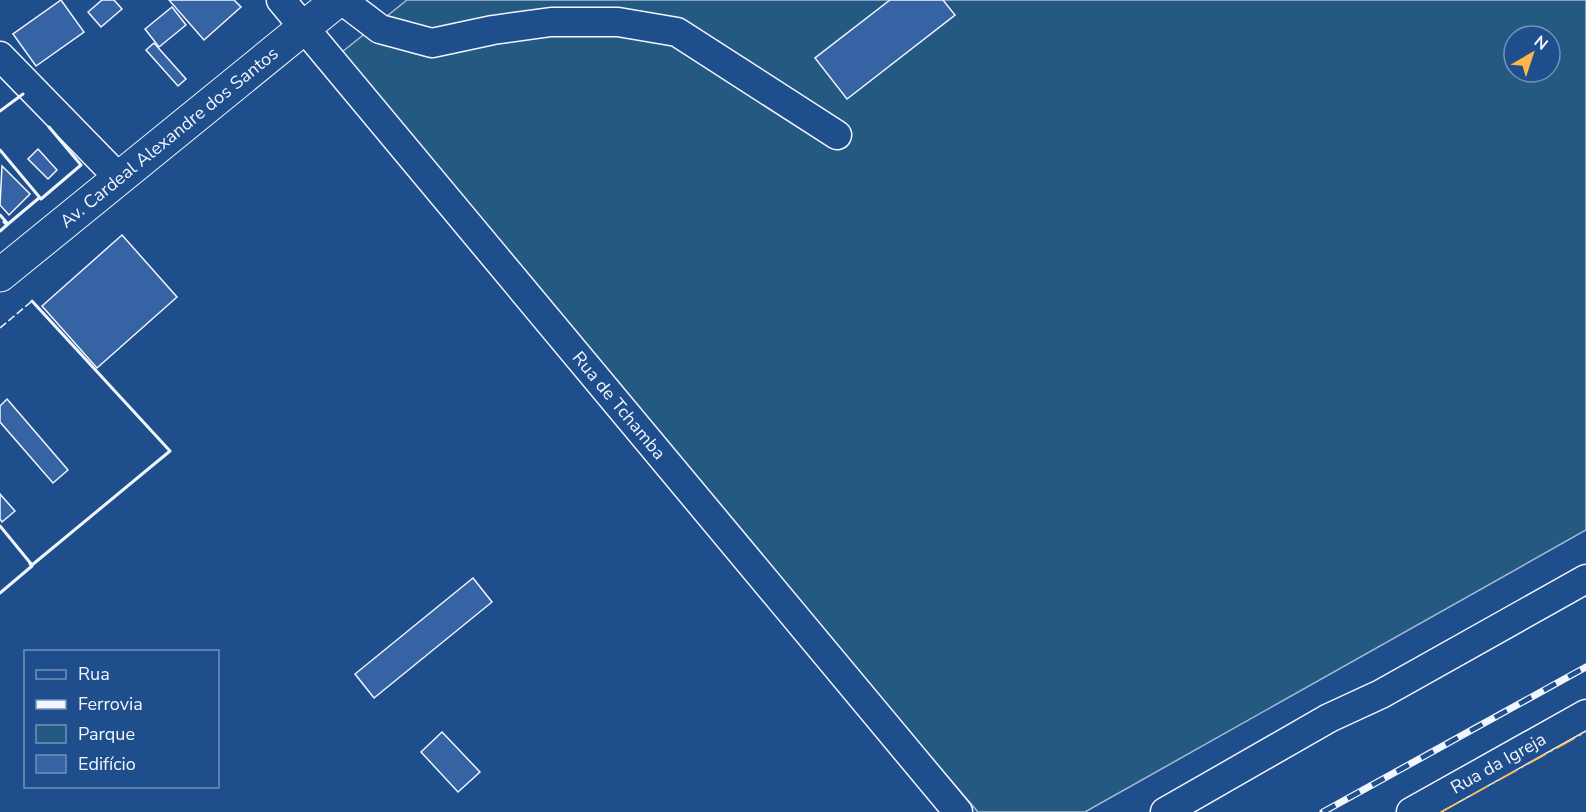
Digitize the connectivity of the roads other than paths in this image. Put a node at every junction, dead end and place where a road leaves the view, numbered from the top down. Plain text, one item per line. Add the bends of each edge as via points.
1 (281, 0) edge
2 (340, 0) edge
3 (306, 28) junction
4 (0, 56) edge
5 (837, 135) dead end
6 (118, 177) junction
7 (0, 275) edge
8 (1586, 579) edge
9 (1586, 714) edge
10 (958, 812) edge
11 (1165, 812) edge
12 (1411, 812) edge

1 - 3 street, Rua de Tchamba
2 - 3 main road, Av. Cardeal Alexandre dos Santos
2 - 5 street via 380,29 432,43 551,22 618,22 677,32
3 - 6 main road, Av. Cardeal Alexandre dos Santos
3 - 10 street, Rua de Tchamba
4 - 6 street
6 - 7 main road, Av. Cardeal Alexandre dos Santos
8 - 11 street
9 - 12 street, Rua da Igreja

